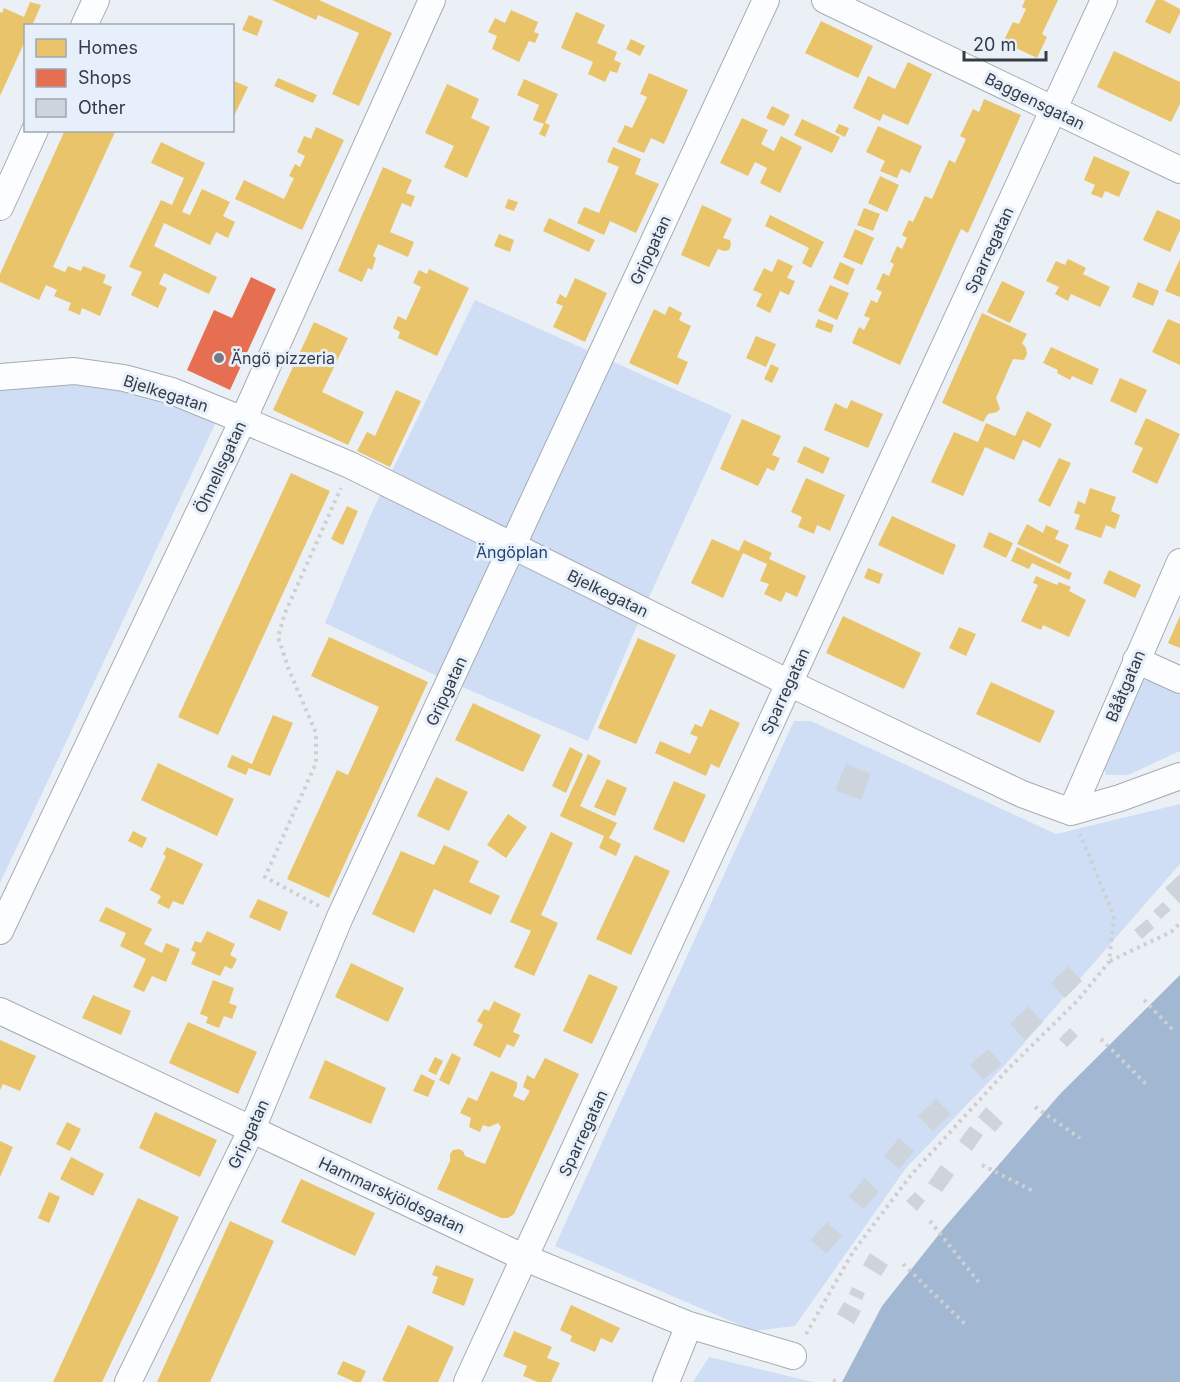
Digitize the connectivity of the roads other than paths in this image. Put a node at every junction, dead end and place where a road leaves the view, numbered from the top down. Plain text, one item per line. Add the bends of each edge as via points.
1 (96, 0) edge
2 (432, 0) edge
3 (766, 0) edge
4 (825, 0) edge
5 (1104, 0) edge
6 (85, 24) edge
7 (1053, 110) junction
8 (34, 132) edge
9 (1180, 170) edge
10 (0, 207) edge
11 (0, 376) edge
12 (243, 420) junction
13 (513, 546) junction
14 (1180, 562) edge
15 (1136, 660) junction
16 (1180, 680) edge
17 (789, 683) junction
18 (1180, 776) edge
19 (1071, 812) junction
20 (0, 931) edge
21 (0, 1011) edge
22 (252, 1128) junction
23 (525, 1258) junction
24 (689, 1324) junction
25 (793, 1356) road end
26 (128, 1382) edge
27 (467, 1382) edge
28 (666, 1382) edge

1 - 6 street
2 - 12 street, Öhnellsgatan
3 - 13 street, Gripgatan
4 - 7 street, Baggensgatan
5 - 7 street, Sparregatan
7 - 9 street, Baggensgatan
7 - 17 street, Sparregatan
8 - 10 street
11 - 12 street, Bjelkegatan via 74,371 124,378 172,391
12 - 13 street, Bjelkegatan via 351,465
12 - 20 street, Öhnellsgatan
13 - 17 street, Bjelkegatan
13 - 22 street, Gripgatan via 340,917
14 - 15 street, Bååtgatan
15 - 16 street
15 - 19 street, Bååtgatan
17 - 19 street, Bjelkegatan via 1022,794
17 - 23 street, Sparregatan
18 - 19 street
21 - 22 street, Hammarskjöldsgatan
22 - 23 street, Hammarskjöldsgatan
22 - 26 street, Gripgatan
23 - 24 street, Hammarskjöldsgatan
23 - 27 street, Sparregatan
24 - 25 street, Hammarskjöldsgatan
24 - 28 street

